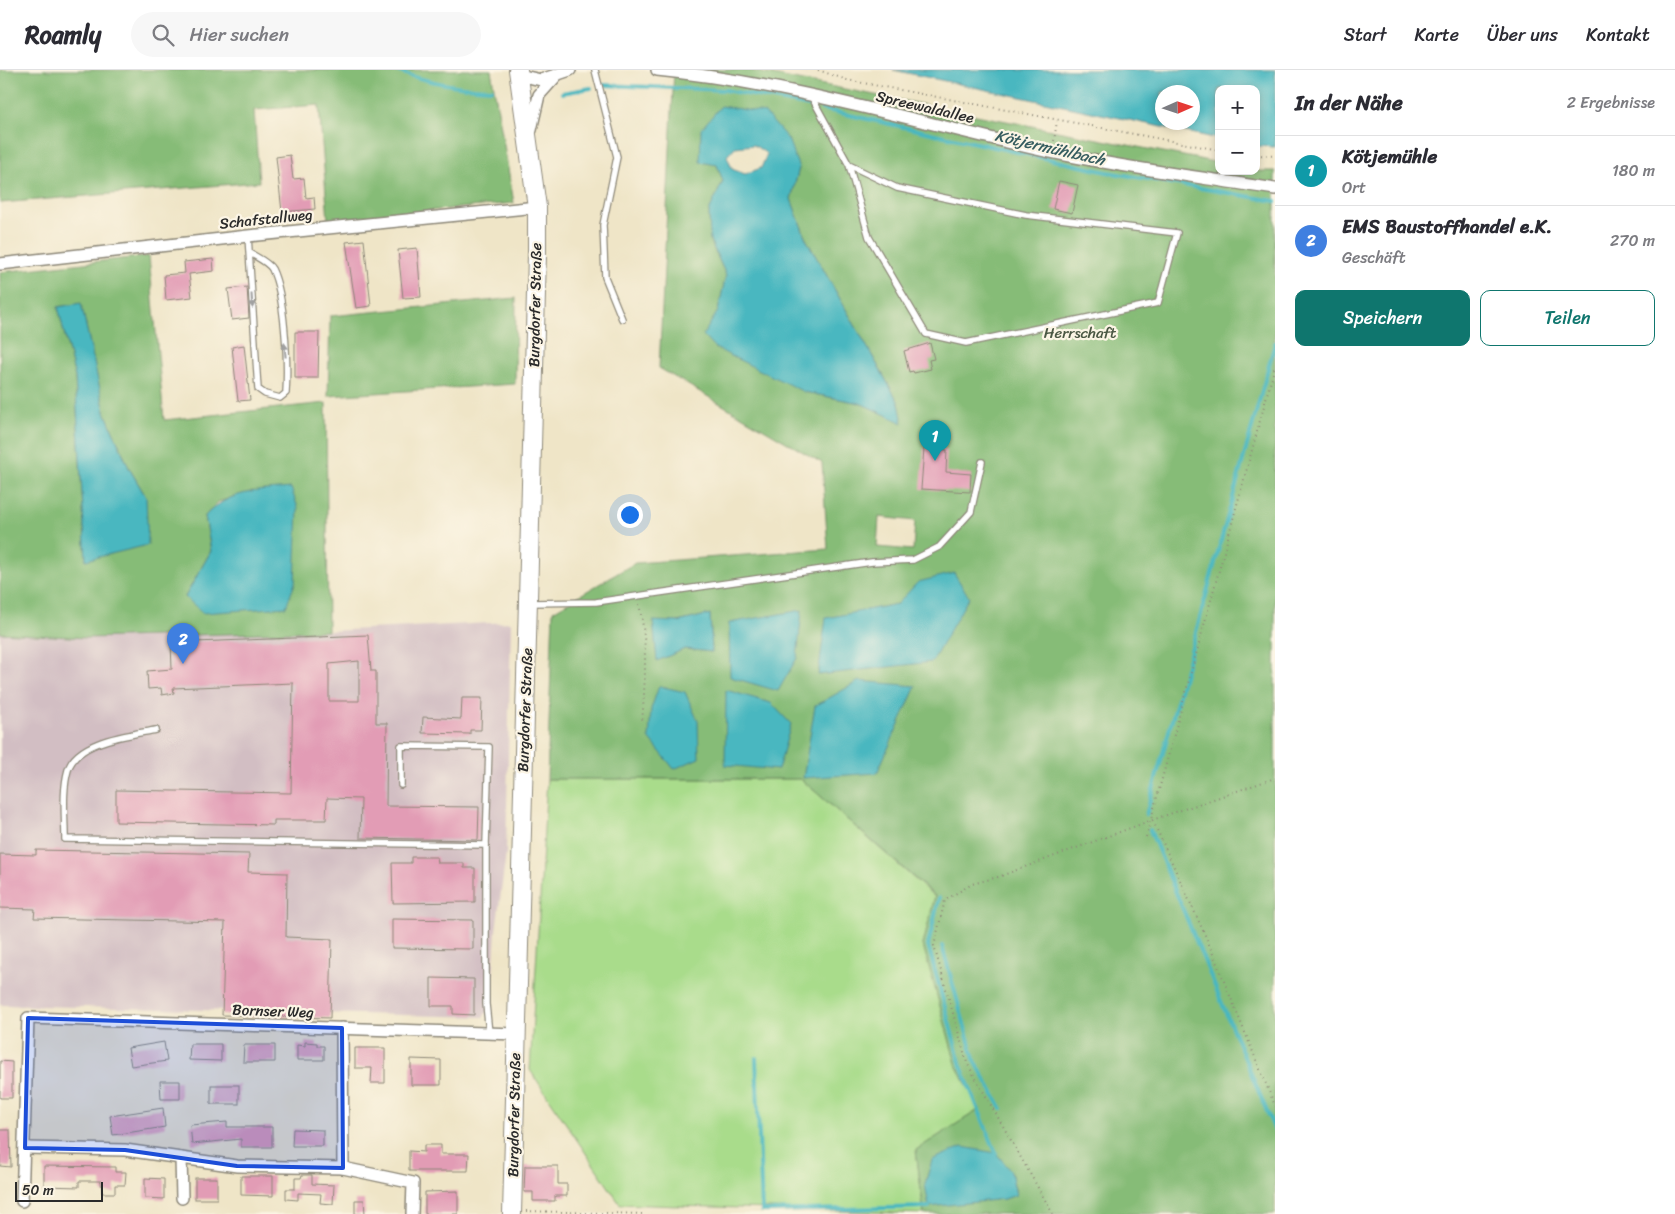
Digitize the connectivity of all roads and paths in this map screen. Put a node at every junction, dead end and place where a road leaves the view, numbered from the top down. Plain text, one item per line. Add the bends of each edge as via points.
1 (570, 70) edge
2 (594, 70) edge
3 (657, 70) edge
4 (818, 70) edge
5 (522, 72) edge
6 (556, 76) junction
7 (811, 96) junction
8 (1057, 121) junction
9 (529, 139) junction
10 (1215, 149) edge
11 (1053, 152) junction
12 (1260, 155) edge
13 (1275, 156) edge
14 (849, 164) junction
15 (1275, 189) edge
16 (536, 207) junction
17 (248, 236) junction
18 (250, 253) junction
19 (0, 264) edge
20 (622, 319) dead end
21 (1275, 366) edge
22 (982, 462) dead end
23 (637, 596) junction
24 (528, 603) junction
25 (642, 723) dead end
26 (156, 730) dead end
27 (1275, 778) edge
28 (401, 785) dead end
29 (1152, 820) junction
30 (1146, 837) dead end
31 (486, 845) junction
32 (342, 1028) junction
33 (489, 1033) junction
34 (516, 1034) junction
35 (1275, 1106) edge
36 (25, 1148) junction
37 (181, 1158) junction
38 (344, 1168) junction
39 (182, 1198) dead end
40 (22, 1200) dead end
41 (512, 1212) edge
42 (412, 1214) edge
43 (644, 1214) edge
44 (1053, 1214) edge

1 - 6 street
2 - 20 lane via 618,157 603,225 605,277
3 - 7 street, Spreewaldallee
4 - 8 path via 847,80
5 - 6 street via 541,80
5 - 9 main road, Burgdorfer Straße
6 - 9 street via 539,96
7 - 11 street, Spreewaldallee
7 - 14 lane
8 - 10 path
8 - 11 path
9 - 16 main road, Burgdorfer Straße
11 - 15 street, Spreewaldallee
12 - 13 path
14 - 14 lane via 869,238 926,334 966,343 1158,303 1177,233 1026,215 934,196 897,188
16 - 17 street, Schafstallweg
16 - 24 main road, Burgdorfer Straße
17 - 18 lane
17 - 19 street, Schafstallweg
18 -> 18 lane via 258,388 265,394 280,398 286,393 287,376 281,302 271,267
21 - 30 path
22 - 23 lane via 971,512 939,547 913,560 872,562
23 - 24 lane via 596,602
23 - 25 path via 643,623 646,670
24 - 34 main road, Burgdorfer Straße
26 - 31 lane via 100,742 74,760 68,769 65,839
27 - 29 path
28 - 31 lane via 401,746 489,747
29 - 35 path via 1206,937
29 - 44 path via 972,884 945,900 934,946 968,1063
31 - 33 lane via 486,1004
32 - 33 street, Bornser Weg
32 - 36 street, Bornser Weg via 28,1018
32 - 38 street
33 - 34 street, Bornser Weg
34 - 41 main road, Burgdorfer Straße
36 - 37 street via 125,1150
36 - 40 street
37 - 38 street via 237,1166
37 - 39 street
38 - 42 street via 413,1182
41 - 43 path

